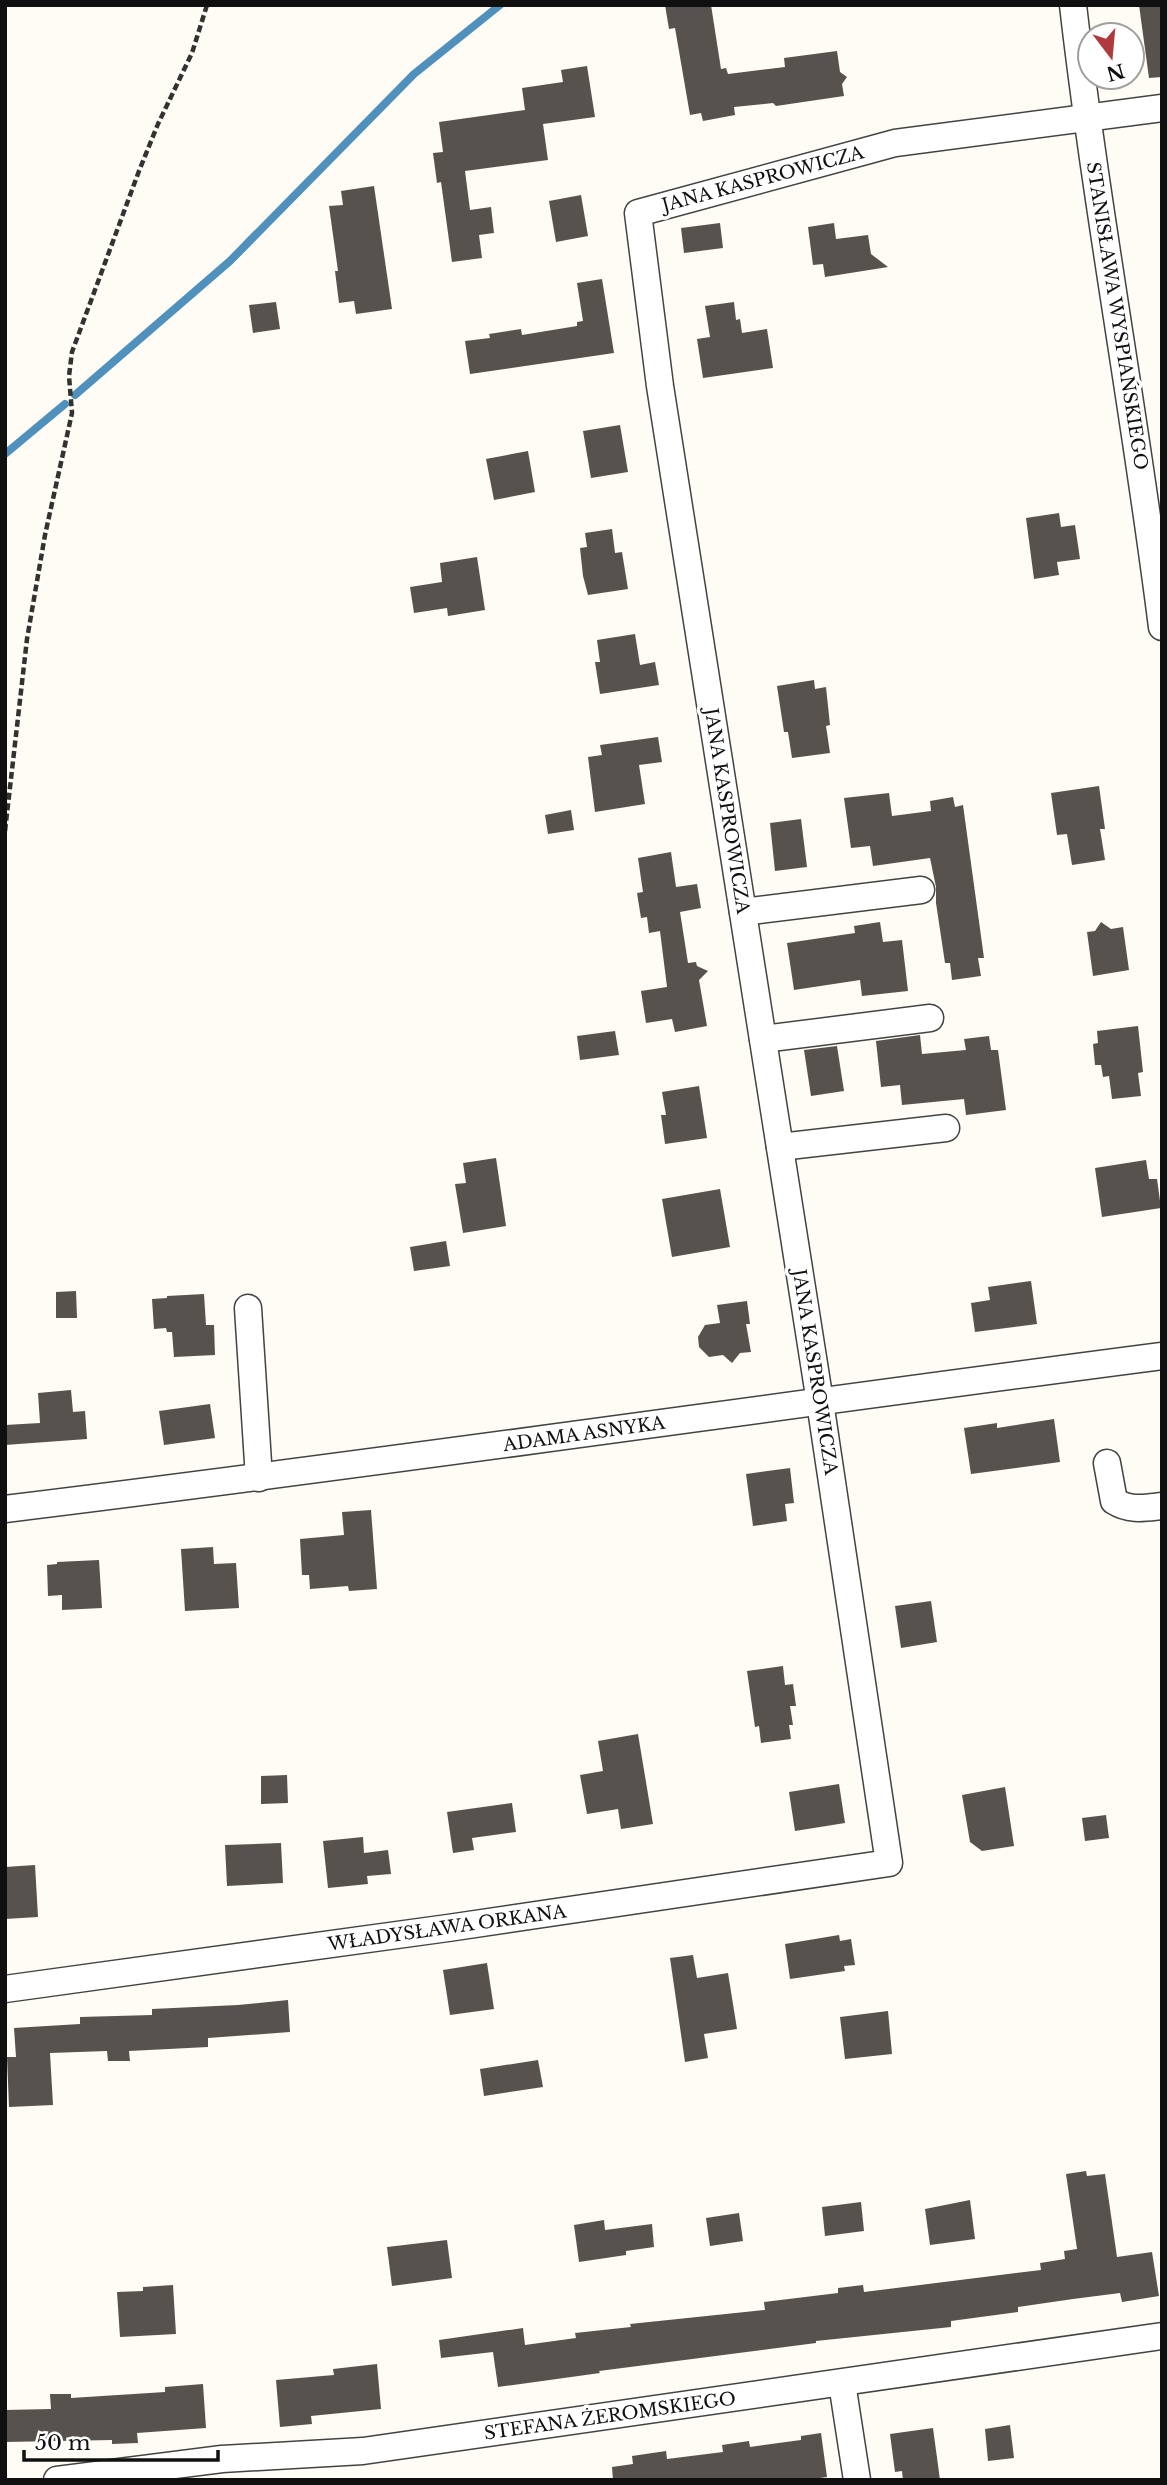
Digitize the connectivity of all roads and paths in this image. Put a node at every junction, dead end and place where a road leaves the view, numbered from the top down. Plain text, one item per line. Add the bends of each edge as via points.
1 (207, 5) edge
2 (1073, 5) edge
3 (1162, 108) edge
4 (1086, 117) junction
5 (1153, 490) edge
6 (1162, 627) edge
7 (5, 831) edge
8 (920, 890) dead end
9 (743, 912) junction
10 (930, 1018) dead end
11 (763, 1039) junction
12 (946, 1128) dead end
13 (780, 1147) junction
14 (248, 1308) dead end
15 (1162, 1356) edge
16 (820, 1402) junction
17 (1107, 1464) dead end
18 (259, 1478) junction
19 (1162, 1506) edge
20 (5, 1509) edge
21 (889, 1863) joint
22 (5, 1989) edge
23 (1162, 2336) edge
24 (842, 2384) junction
25 (57, 2480) edge
26 (857, 2480) edge

1 - 7 path via 72,352 72,413 27,639
2 - 4 street, STANISŁAWA WYSPIAŃSKIEGO
3 - 4 street
4 - 5 street, STANISŁAWA WYSPIAŃSKIEGO via 1127,393
4 - 9 street, JANA KASPROWICZA via 895,143 638,213 660,386
5 - 6 street, STANISŁAWA WYSPIAŃSKIEGO
8 - 9 street
9 - 11 street, JANA KASPROWICZA
10 - 11 street
11 - 13 street, JANA KASPROWICZA
12 - 13 street
13 - 16 street, JANA KASPROWICZA
14 - 18 street
15 - 16 street, ADAMA ASNYKA
16 - 18 street, ADAMA ASNYKA
16 - 21 street, JANA KASPROWICZA
17 - 19 street via 1114,1501 1139,1509
18 - 20 street, ADAMA ASNYKA
21 - 22 street, WŁADYSŁAWA ORKANA
23 - 24 street, STEFANA ŻEROMSKIEGO
24 - 25 street, STEFANA ŻEROMSKIEGO via 363,2451 222,2459
24 - 26 street

